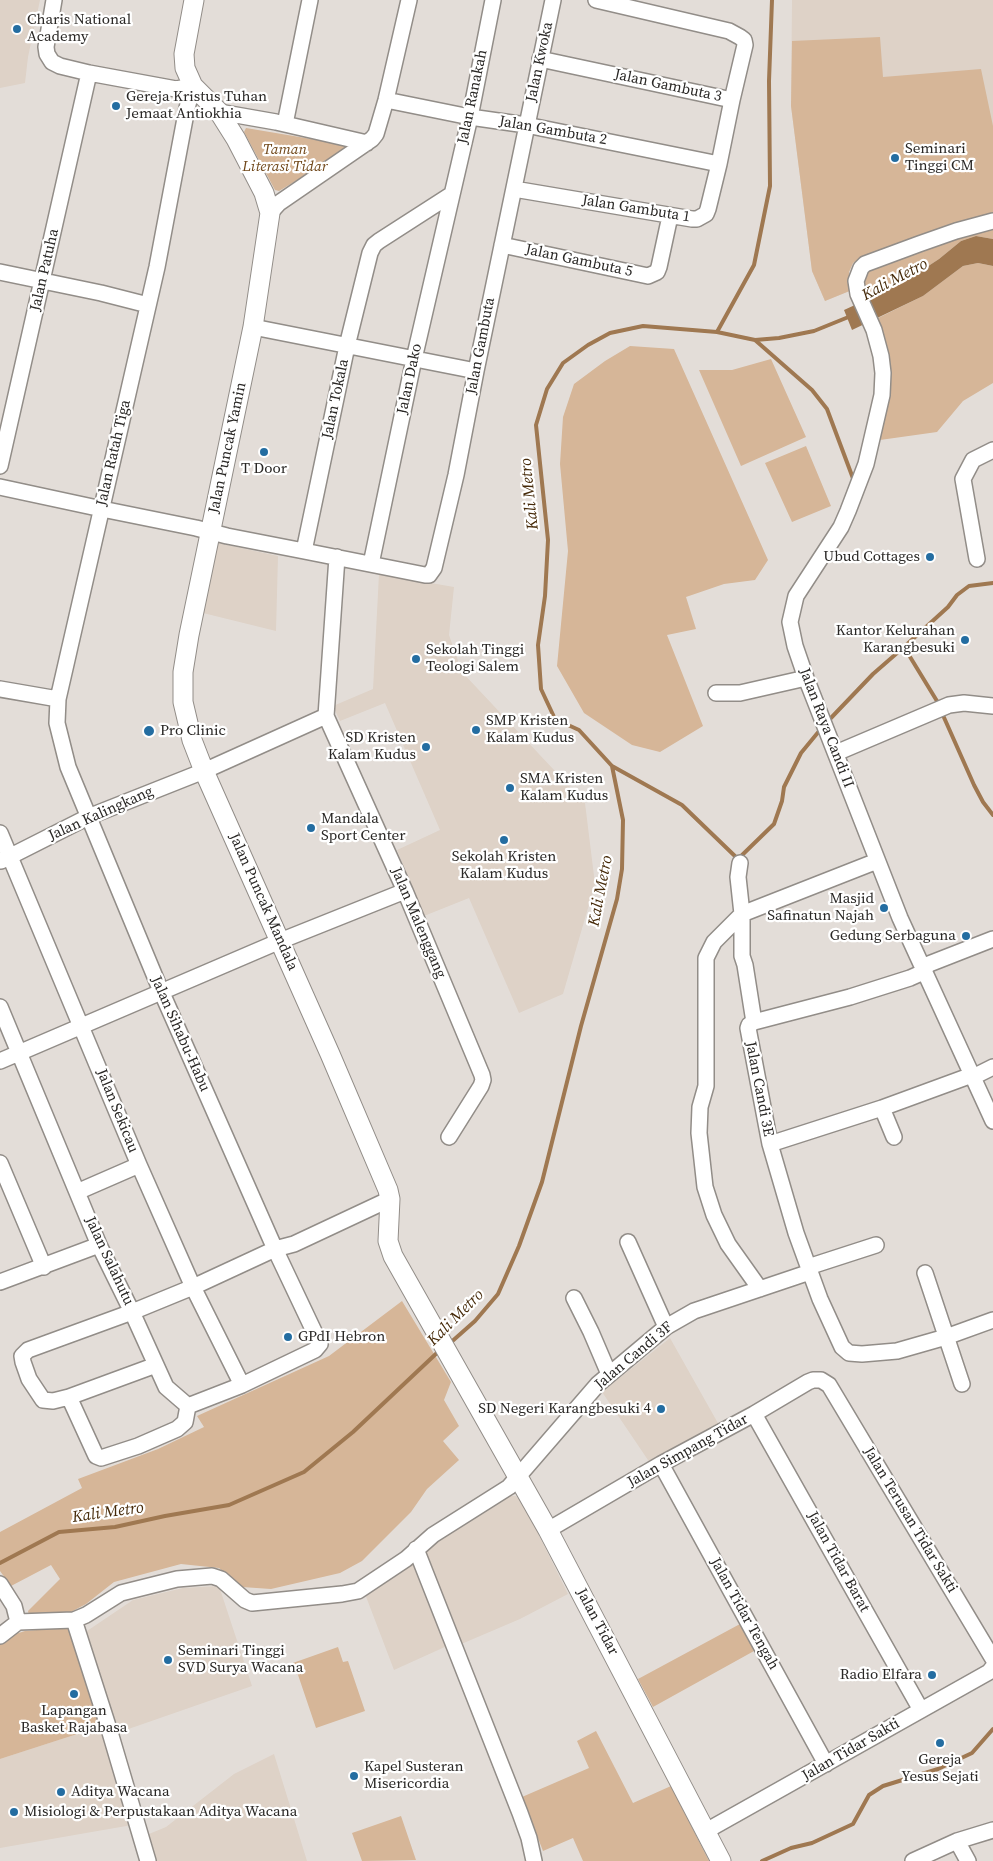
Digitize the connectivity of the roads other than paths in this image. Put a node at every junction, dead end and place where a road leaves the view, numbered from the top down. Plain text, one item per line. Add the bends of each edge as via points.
1 (54, 0) edge
2 (194, 0) edge
3 (310, 0) edge
4 (409, 0) edge
5 (493, 0) edge
6 (553, 0) edge
7 (596, 0) edge
8 (540, 59) junction
9 (89, 73) junction
10 (193, 86) junction
11 (386, 100) junction
12 (732, 100) junction
13 (219, 112) junction
14 (470, 117) junction
15 (285, 124) junction
16 (526, 125) junction
17 (367, 142) junction
18 (720, 164) junction
19 (514, 189) junction
20 (452, 194) junction
21 (270, 213) junction
22 (670, 216) junction
23 (993, 222) edge
24 (502, 245) junction
25 (0, 272) edge
26 (43, 280) junction
27 (148, 305) junction
28 (254, 327) junction
29 (347, 346) junction
30 (414, 359) junction
31 (476, 371) junction
32 (993, 450) edge
33 (0, 466) edge
34 (0, 487) edge
35 (102, 509) junction
36 (210, 531) junction
37 (304, 551) junction
38 (337, 557) junction
39 (977, 559) dead end
40 (371, 564) junction
41 (806, 678) junction
42 (0, 689) edge
43 (716, 693) dead end
44 (58, 699) junction
45 (993, 706) edge
46 (326, 716) junction
47 (836, 753) junction
48 (204, 771) junction
49 (88, 817) junction
50 (0, 833) edge
51 (5, 859) edge
52 (877, 861) junction
53 (740, 863) dead end
54 (405, 891) junction
55 (742, 914) junction
56 (993, 939) edge
57 (280, 942) junction
58 (923, 969) junction
59 (162, 993) junction
60 (0, 1007) edge
61 (754, 1022) junction
62 (82, 1027) junction
63 (19, 1053) junction
64 (0, 1061) edge
65 (993, 1067) edge
66 (972, 1076) junction
67 (882, 1108) junction
68 (993, 1121) edge
69 (448, 1137) dead end
70 (894, 1137) dead end
71 (770, 1144) junction
72 (0, 1163) edge
73 (139, 1165) junction
74 (78, 1192) junction
75 (390, 1199) junction
76 (628, 1242) dead end
77 (100, 1245) junction
78 (876, 1245) dead end
79 (275, 1249) junction
80 (44, 1267) junction
81 (809, 1269) junction
82 (925, 1273) dead end
83 (0, 1282) edge
84 (193, 1287) junction
85 (760, 1289) junction
86 (574, 1298) dead end
87 (132, 1312) junction
88 (993, 1320) edge
89 (666, 1327) junction
90 (946, 1337) junction
91 (156, 1365) junction
92 (609, 1374) junction
93 (962, 1384) dead end
94 (242, 1385) junction
95 (467, 1385) joint
96 (829, 1385) joint
97 (69, 1397) junction
98 (188, 1406) junction
99 (754, 1414) junction
100 (661, 1464) junction
101 (518, 1478) junction
102 (548, 1530) junction
103 (416, 1549) junction
104 (2, 1587) edge
105 (74, 1620) junction
106 (18, 1622) junction
107 (0, 1636) edge
108 (992, 1661) edge
109 (921, 1710) junction
110 (826, 1764) junction
111 (993, 1830) edge
112 (706, 1831) junction
113 (958, 1841) junction
114 (148, 1861) edge
115 (534, 1861) edge
116 (722, 1861) edge
117 (913, 1861) edge
118 (968, 1861) edge

1 - 9 street via 47,54 60,66
2 - 10 main road via 184,54 185,68
3 - 15 street
4 - 11 street
5 - 14 street, Jalan Ranakah
6 - 8 street, Jalan Kwoka
7 - 12 street via 740,36 745,45
8 - 12 street, Jalan Gambuta 3
8 - 16 street, Jalan Kwoka
9 - 10 street via 176,89
9 - 26 street, Jalan Patuha
10 - 13 main road
10 - 27 street, Jalan Ratah Tiga
11 - 14 street, Jalan Gambuta 2
11 - 17 street via 376,134
12 - 18 street, Jalan Gambuta 3
13 - 15 street
13 - 21 main road via 252,166
14 - 16 street, Jalan Gambuta 2
14 - 20 street, Jalan Ranakah
15 - 17 street
16 - 18 street, Jalan Gambuta 2
16 - 19 street, Jalan Gambuta
17 - 21 street via 290,195
18 - 22 street, Jalan Gambuta 1 via 706,214 692,220
19 - 22 street, Jalan Gambuta 1
19 - 24 street, Jalan Gambuta
20 - 29 street, Jalan Tokala via 374,245
20 - 30 street, Jalan Dako
21 - 28 main road, Jalan Puncak Yamin
22 - 24 street, Jalan Gambuta 5 via 659,267 657,272 648,276
23 - 41 street, Jalan Raya Candi II via 956,231 860,268 856,281 858,294 874,330 882,362 883,385 866,464 841,527 800,590 792,609 790,622 794,646
24 - 31 street, Jalan Gambuta
25 - 26 street
26 - 27 street
26 - 33 street, Jalan Patuha
27 - 35 street, Jalan Ratah Tiga
28 - 29 street
28 - 36 main road, Jalan Puncak Yamin
29 - 30 street
29 - 37 street, Jalan Tokala
30 - 31 street
30 - 40 street, Jalan Dako
31 - 40 street, Jalan Gambuta via 434,568 425,575
32 - 39 street via 973,460 963,479
34 - 35 street, Jalan Puncak Yamin
35 - 36 street, Jalan Puncak Yamin
35 - 44 street, Jalan Ratah Tiga
36 - 37 street
36 - 48 main road, Jalan Puncak Mandala via 183,672 184,702 192,740
37 - 38 street
38 - 40 street
38 - 46 street, Jalan Malenggang
41 - 43 street via 740,693
41 - 47 street, Jalan Raya Candi II
42 - 44 street
44 - 49 street, Jalan Ratah Tiga via 57,723 66,759
45 - 47 street via 964,703 943,707
46 - 48 street, Jalan Kalingkang
46 - 54 street, Jalan Malenggang
47 - 52 street, Jalan Raya Candi II
48 - 49 street, Jalan Kalingkang
48 - 57 main road, Jalan Puncak Mandala
49 - 51 street, Jalan Kalingkang
49 - 59 street, Jalan Sihabu-Habu
50 - 51 street, Jalan Sekicau
51 - 62 street, Jalan Sekicau
52 - 55 street
52 - 58 street, Jalan Raya Candi II
53 - 55 street via 738,877
54 - 57 street
54 - 69 street, Jalan Malenggang via 483,1080
55 - 61 street via 742,956
55 - 85 street via 714,942 706,958 706,1086 700,1107 699,1133 705,1187 714,1215 728,1244
56 - 58 street, Jalan Candi 3E
57 - 59 street
57 - 75 main road, Jalan Puncak Mandala
58 - 61 street, Jalan Candi 3E via 910,978 867,992
58 - 66 street, Jalan Raya Candi II
59 - 62 street
59 - 79 street, Jalan Sihabu-Habu
60 - 63 street, Jalan Salahutu
61 - 71 street, Jalan Candi 3E via 748,1026 749,1040
62 - 63 street
62 - 73 street, Jalan Sekicau
63 - 64 street
63 - 74 street, Jalan Salahutu
65 - 66 street
66 - 67 street
66 - 68 street, Jalan Raya Candi II
67 - 70 street
67 - 71 street
71 - 81 street, Jalan Candi 3E
72 - 80 street
73 - 74 street
73 - 84 street, Jalan Sekicau
74 - 77 street, Jalan Salahutu
75 - 79 street, Jalan Salahutu via 294,1244
75 - 95 main road, Jalan Puncak Mandala via 390,1249
76 - 89 street
77 - 80 street
77 - 87 street, Jalan Salahutu
78 - 81 street, Jalan Candi 3F
79 - 84 street, Jalan Salahutu
79 - 94 street, Jalan Sihabu-Habu via 320,1344 315,1350
80 - 83 street
81 - 85 street, Jalan Candi 3F
81 - 90 street, Jalan Candi 3E via 845,1351 862,1354 897,1351
82 - 90 street
84 - 87 street, Jalan Salahutu
84 - 94 street, Jalan Sekicau
85 - 89 street, Jalan Candi 3F via 694,1311
86 - 92 street
87 - 91 street
87 - 97 street via 25,1352 22,1356 24,1370 43,1400
88 - 90 street
89 - 92 street, Jalan Candi 3F
90 - 93 street
91 - 97 street
91 - 98 street via 166,1387
92 - 101 street, Jalan Candi 3F
94 - 98 street
95 - 101 main road, Jalan Tidar
96 - 99 street, Jalan Simpang Tidar via 813,1380
96 - 108 street, Jalan Terusan Tidar Sakti
97 - 98 street via 96,1456 101,1458 178,1429 185,1422
99 - 100 street, Jalan Simpang Tidar
99 - 109 street, Jalan Tidar Barat
100 - 102 street, Jalan Simpang Tidar
100 - 110 street, Jalan Tidar Tengah
101 - 102 main road, Jalan Tidar
101 - 103 street, Jalan Candi 3F via 509,1488
102 - 112 main road, Jalan Tidar
103 - 105 street, Jalan Candi 3F via 353,1593 252,1603 221,1579 212,1576 121,1593
103 - 115 street via 520,1813
104 - 106 street via 14,1606
105 - 106 street
105 - 114 street
106 - 107 street
108 - 109 street, Jalan Tidar Sakti via 989,1672
109 - 110 street, Jalan Tidar Sakti
110 - 112 street, Jalan Tidar Sakti
111 - 113 street
112 - 116 main road, Jalan Tidar
113 - 117 street
113 - 118 street

